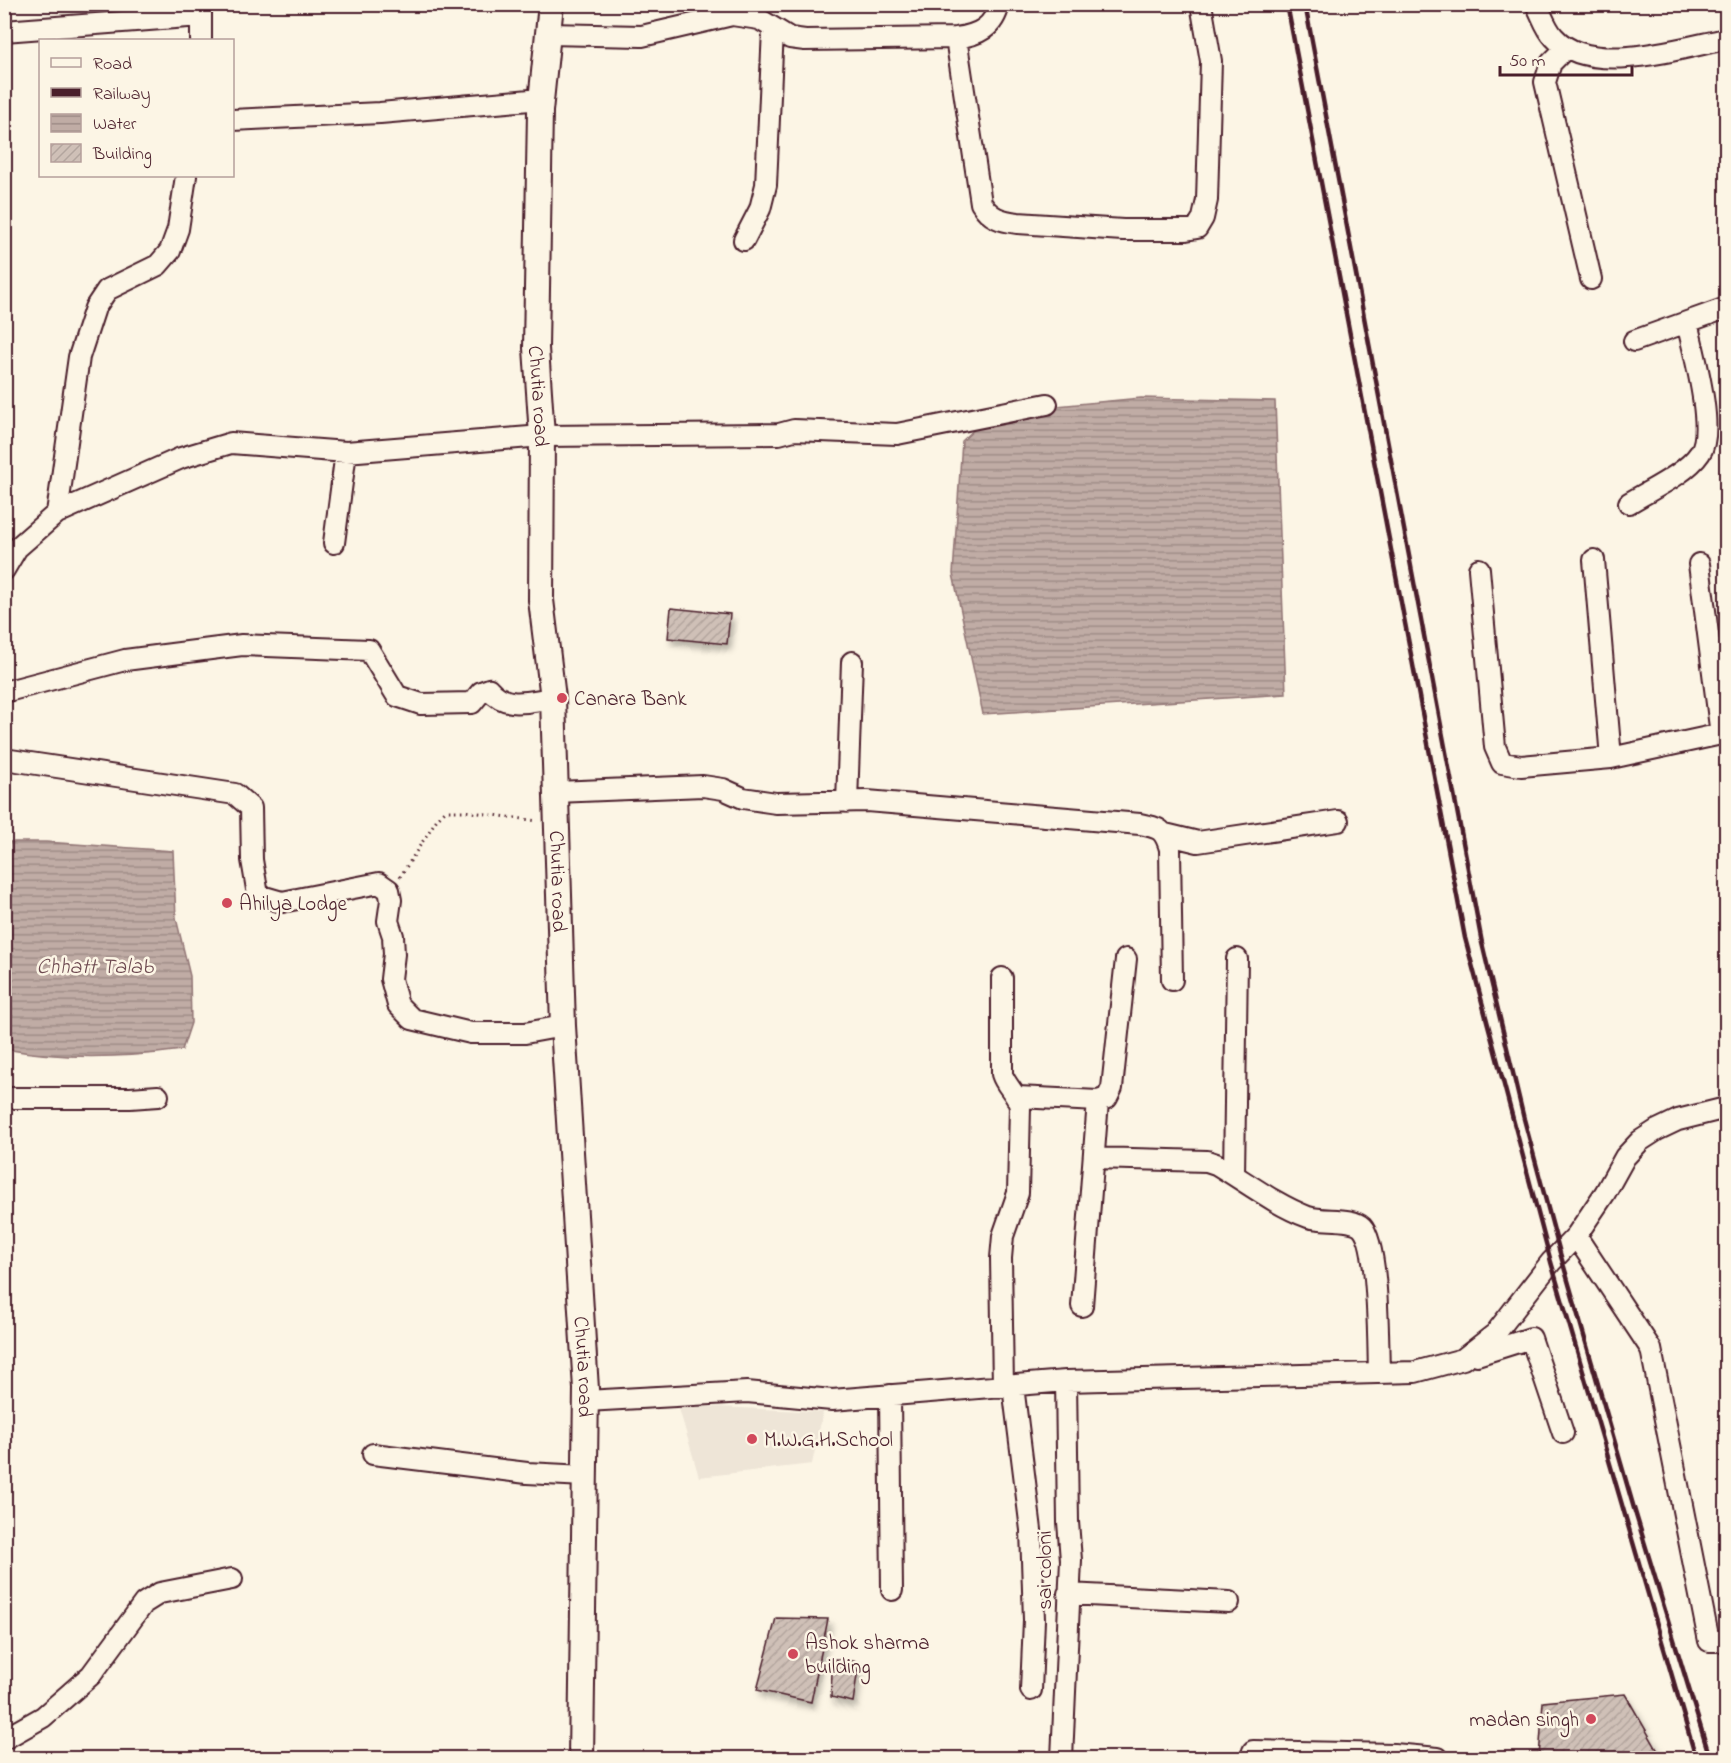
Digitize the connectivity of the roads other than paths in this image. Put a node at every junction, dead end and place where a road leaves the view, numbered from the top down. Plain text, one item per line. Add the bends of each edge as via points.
1 (551, 4) edge
2 (999, 4) edge
3 (1201, 4) edge
4 (1536, 4) edge
5 (201, 10) edge
6 (773, 29) junction
7 (4, 31) edge
8 (548, 34) junction
9 (956, 38) junction
10 (201, 39) edge
11 (1726, 39) edge
12 (1566, 48) junction
13 (542, 99) junction
14 (234, 120) edge
15 (186, 177) edge
16 (744, 240) dead end
17 (1591, 279) dead end
18 (1726, 308) edge
19 (1688, 322) junction
20 (1634, 341) dead end
21 (1047, 404) dead end
22 (542, 436) junction
23 (346, 452) junction
24 (1629, 503) dead end
25 (57, 513) junction
26 (334, 543) dead end
27 (11, 548) edge
28 (1594, 560) dead end
29 (1699, 564) dead end
30 (1479, 569) dead end
31 (4, 570) edge
32 (852, 662) dead end
33 (4, 692) edge
34 (553, 698) junction
35 (1724, 734) edge
36 (1611, 758) junction
37 (4, 759) edge
38 (556, 792) junction
39 (847, 802) junction
40 (1338, 821) dead end
41 (1165, 834) junction
42 (1126, 959) dead end
43 (1237, 959) dead end
44 (1002, 978) dead end
45 (1172, 980) dead end
46 (563, 1026) junction
47 (158, 1096) dead end
48 (1018, 1097) junction
49 (4, 1098) edge
50 (1098, 1101) junction
51 (1726, 1108) edge
52 (1094, 1158) junction
53 (1234, 1175) junction
54 (1576, 1236) junction
55 (1082, 1306) dead end
56 (1463, 1359) junction
57 (1379, 1373) junction
58 (1066, 1381) junction
59 (1008, 1386) junction
60 (890, 1395) junction
61 (586, 1401) junction
62 (1563, 1433) dead end
63 (374, 1454) dead end
64 (585, 1476) junction
65 (232, 1579) dead end
66 (892, 1590) dead end
67 (1068, 1594) junction
68 (1230, 1602) dead end
69 (1726, 1641) edge
70 (1031, 1690) dead end
71 (4, 1739) edge
72 (580, 1758) edge
73 (1062, 1758) edge
74 (1251, 1758) edge
75 (1438, 1758) edge

1 - 8 street, Chutia road
2 - 9 street via 996,17 979,34
3 - 9 street via 1211,61 1207,200 1197,228 1186,230 1018,223 1001,221 987,213 981,203
4 - 12 street via 1552,36
5 - 7 street
5 - 10 street
6 - 8 street via 759,20 732,15 642,36
6 - 9 street via 805,40
6 - 16 street via 766,185 760,209
8 - 13 street, Chutia road
11 - 12 street via 1616,59 1590,57
12 - 17 street via 1551,63 1545,82
13 - 14 street
13 - 22 street, Chutia road via 536,348
15 - 25 street via 178,229 170,251 158,265 107,291 95,308 79,357
18 - 19 street
19 - 20 street
19 - 24 street via 1704,404 1705,444 1684,469
21 - 22 street via 897,434 794,430 779,434
22 - 23 street
22 - 34 street, Chutia road via 541,600
23 - 25 street via 231,443 181,458
23 - 26 street
25 - 27 street
27 - 31 street
28 - 36 street
29 - 35 street
30 - 36 street via 1495,747 1502,763 1521,766
32 - 39 street
33 - 34 street via 125,660 242,645 369,650 397,696 421,704 472,703 489,689 497,699 517,703
34 - 38 street, Chutia road
35 - 36 street
37 - 46 street via 235,794 251,808 252,860 258,896 282,902 379,883 389,890 388,921 394,954 391,979 398,1005 412,1019 471,1033 525,1033
38 - 39 street via 704,786 776,803
38 - 46 street, Chutia road
39 - 41 street via 1140,824 1157,827
40 - 41 street via 1198,842
41 - 45 street via 1170,849
42 - 50 street via 1112,1088 1107,1098
43 - 53 street
44 - 48 street via 1002,1074
46 - 61 street, Chutia road
47 - 49 street
48 - 50 street
48 - 59 street via 1018,1193 1003,1236 1001,1258
50 - 52 street
51 - 54 street via 1678,1120 1640,1142 1624,1157
52 - 53 street via 1200,1160
52 - 55 street
53 - 57 street via 1290,1209 1324,1221 1354,1223 1366,1233 1372,1253
54 - 56 street via 1495,1334
54 - 69 street via 1651,1349 1709,1641
56 - 57 street via 1415,1372
56 - 62 street via 1532,1338
57 - 58 street
58 - 59 street
58 - 67 street, sai coloni via 1071,1560
59 - 60 street
59 - 70 street via 1031,1530 1035,1620
60 - 61 street via 832,1400 747,1392
60 - 66 street
61 - 64 street, Chutia road
63 - 64 street via 527,1473
64 - 72 street, Chutia road
65 - 71 street via 160,1593 144,1603 91,1675 43,1717
67 - 68 street
67 - 73 street, sai coloni
74 - 75 street via 1253,1751

